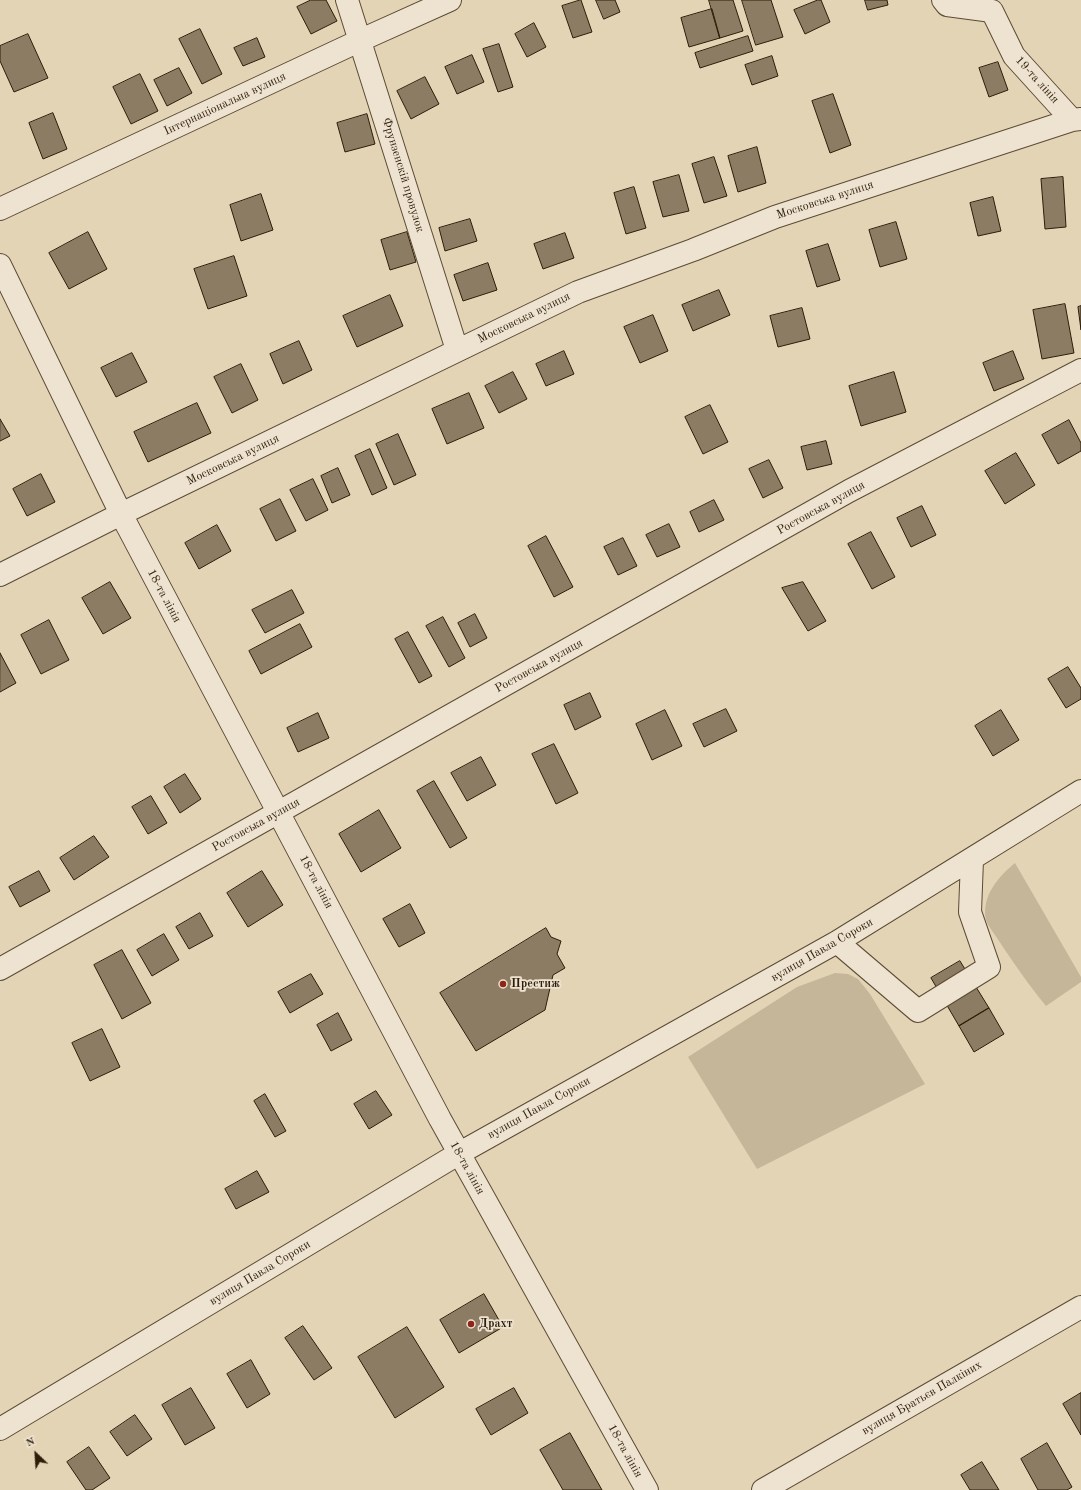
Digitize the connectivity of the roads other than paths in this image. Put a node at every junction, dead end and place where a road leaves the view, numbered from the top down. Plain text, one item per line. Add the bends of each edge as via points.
1 (347, 0) edge
2 (450, 0) edge
3 (943, 0) edge
4 (361, 40) junction
5 (1077, 120) edge
6 (0, 209) edge
7 (0, 265) edge
8 (457, 350) junction
9 (1081, 370) edge
10 (121, 514) junction
11 (0, 575) edge
12 (1081, 791) edge
13 (279, 812) junction
14 (972, 860) junction
15 (838, 942) junction
16 (0, 969) edge
17 (458, 1154) junction
18 (1081, 1307) edge
19 (0, 1429) edge
20 (647, 1490) edge
21 (763, 1490) edge

1 - 4 street, Фрунзенскій провулок
2 - 4 street, Інтернаціональна вулиця
3 - 5 street, 19-та лінія via 947,5 992,12 1014,56
4 - 6 street, Інтернаціональна вулиця
4 - 8 street, Фрунзенскій провулок
5 - 8 street, Московська вулиця via 775,217 694,250 578,292
7 - 10 street, 18-та лінія
8 - 10 street, Московська вулиця
9 - 13 street, Ростовська вулиця via 849,492
10 - 11 street, Московська вулиця
10 - 13 street, 18-та лінія
12 - 14 street, вулиця Павла Сороки
13 - 16 street, Ростовська вулиця
13 - 17 street, 18-та лінія
14 - 15 street, вулиця Павла Сороки
14 - 15 street via 970,912 989,967 918,1011
15 - 17 street, вулиця Павла Сороки
17 - 19 street, вулиця Павла Сороки
17 - 20 street, 18-та лінія
18 - 21 street, вулиця Братьєв Палкіних

